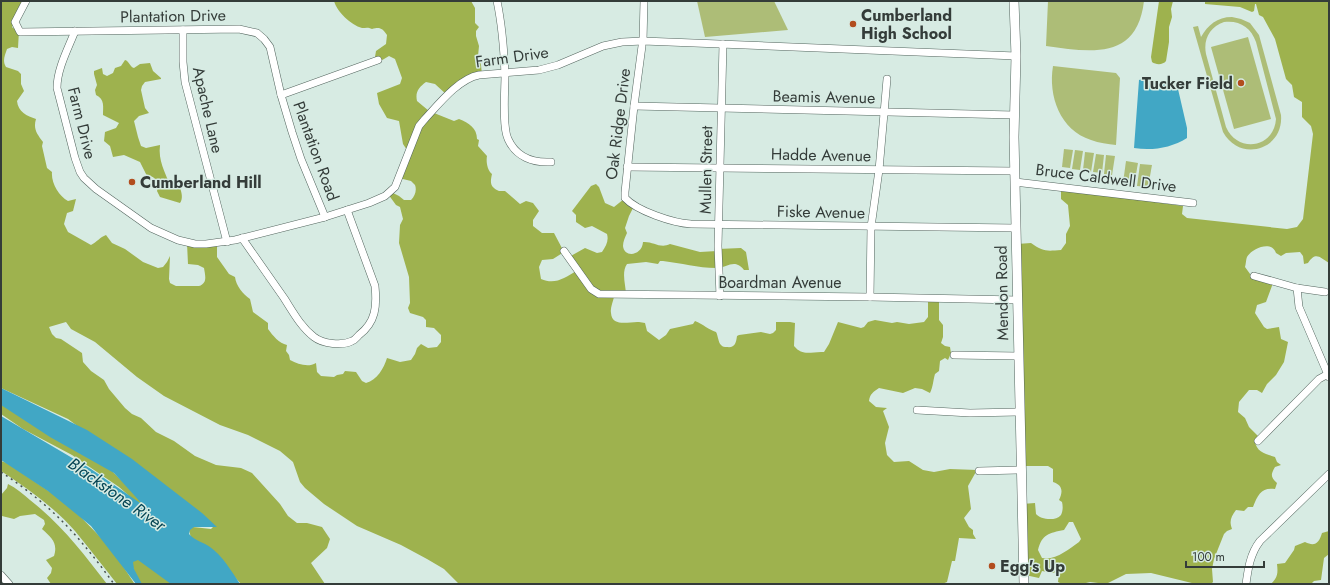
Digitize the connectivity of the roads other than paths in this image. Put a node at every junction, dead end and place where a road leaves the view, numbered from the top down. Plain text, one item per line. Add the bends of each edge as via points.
1 (26, 1) edge
2 (497, 1) edge
3 (644, 1) edge
4 (1014, 1) edge
5 (183, 30) junction
6 (75, 31) junction
7 (642, 43) junction
8 (723, 44) junction
9 (1016, 56) junction
10 (378, 60) dead end
11 (505, 73) junction
12 (888, 79) dead end
13 (281, 95) junction
14 (634, 106) junction
15 (721, 109) junction
16 (884, 112) junction
17 (1014, 115) junction
18 (551, 162) dead end
19 (627, 167) junction
20 (721, 168) junction
21 (879, 170) junction
22 (1015, 172) junction
23 (1015, 182) junction
24 (630, 203) joint
25 (1193, 203) dead end
26 (347, 210) junction
27 (325, 217) junction
28 (719, 224) junction
29 (871, 227) junction
30 (1016, 228) junction
31 (242, 238) junction
32 (228, 242) junction
33 (564, 251) dead end
34 (1254, 276) dead end
35 (1297, 288) junction
36 (1325, 292) dead end
37 (720, 296) junction
38 (870, 297) junction
39 (1018, 300) junction
40 (954, 355) dead end
41 (1019, 356) junction
42 (1328, 375) edge
43 (917, 410) dead end
44 (1020, 412) junction
45 (1258, 441) dead end
46 (1022, 470) junction
47 (979, 471) dead end
48 (1329, 474) edge
49 (1, 575) edge
50 (9, 584) edge
51 (1024, 584) edge
52 (1246, 584) edge

1 - 6 street, Plantation Drive via 15,22 20,32
2 - 11 street
3 - 7 street, Oak Ridge Drive
4 - 9 main road, Mendon Road
5 - 6 street, Plantation Drive
5 - 13 street, Plantation Drive via 239,29 257,32 270,47
5 - 32 street, Apache Lane via 185,82
6 - 32 street, Farm Drive via 61,67 57,88 75,158 84,178 132,215 168,236 195,244
7 - 8 street, Farm Drive
7 - 11 street, Farm Drive via 622,42 603,46 545,69
7 - 14 street, Oak Ridge Drive
8 - 9 street, Farm Drive
8 - 15 street, Mullen Street
9 - 17 main road, Mendon Road
10 - 13 street
11 - 18 street via 505,128 508,140 514,150 524,157 536,162
11 - 26 street, Farm Drive via 474,76 459,85 419,126 395,187 379,200
12 - 16 street
13 - 27 street, Plantation Road via 301,159
14 - 15 street, Beamis Avenue
14 - 19 street, Oak Ridge Drive
15 - 16 street, Beamis Avenue
15 - 20 street, Mullen Street
16 - 17 street, Beamis Avenue
16 - 21 street
17 - 22 main road, Mendon Road
19 - 20 street, Hadde Avenue
19 - 24 street, Oak Ridge Drive via 625,198
20 - 21 street, Hadde Avenue
20 - 28 street, Mullen Street
21 - 22 street, Hadde Avenue
21 - 29 street
22 - 23 main road, Mendon Road
23 - 25 street, Bruce Caldwell Drive
23 - 30 main road, Mendon Road
24 - 28 street, Fiske Avenue via 678,223
26 - 27 street, Farm Drive
26 - 31 street via 375,286 376,297 371,323 352,341 329,342 314,337 301,323
27 - 31 street, Farm Drive
28 - 29 street, Fiske Avenue
28 - 37 street, Mullen Street
29 - 30 street, Fiske Avenue
29 - 38 street
30 - 39 main road, Mendon Road
31 - 32 street, Farm Drive
33 - 37 street, Boardman Avenue via 591,289 599,294
34 - 35 street
35 - 36 street
35 - 42 street via 1299,307
37 - 38 street, Boardman Avenue
38 - 39 street, Boardman Avenue
39 - 41 main road, Mendon Road
40 - 41 street
41 - 44 main road, Mendon Road
42 - 45 street via 1319,379
43 - 44 street
44 - 46 main road, Mendon Road
46 - 47 street
46 - 51 main road, Mendon Road
48 - 52 street via 1260,541 1252,555
49 - 50 street

